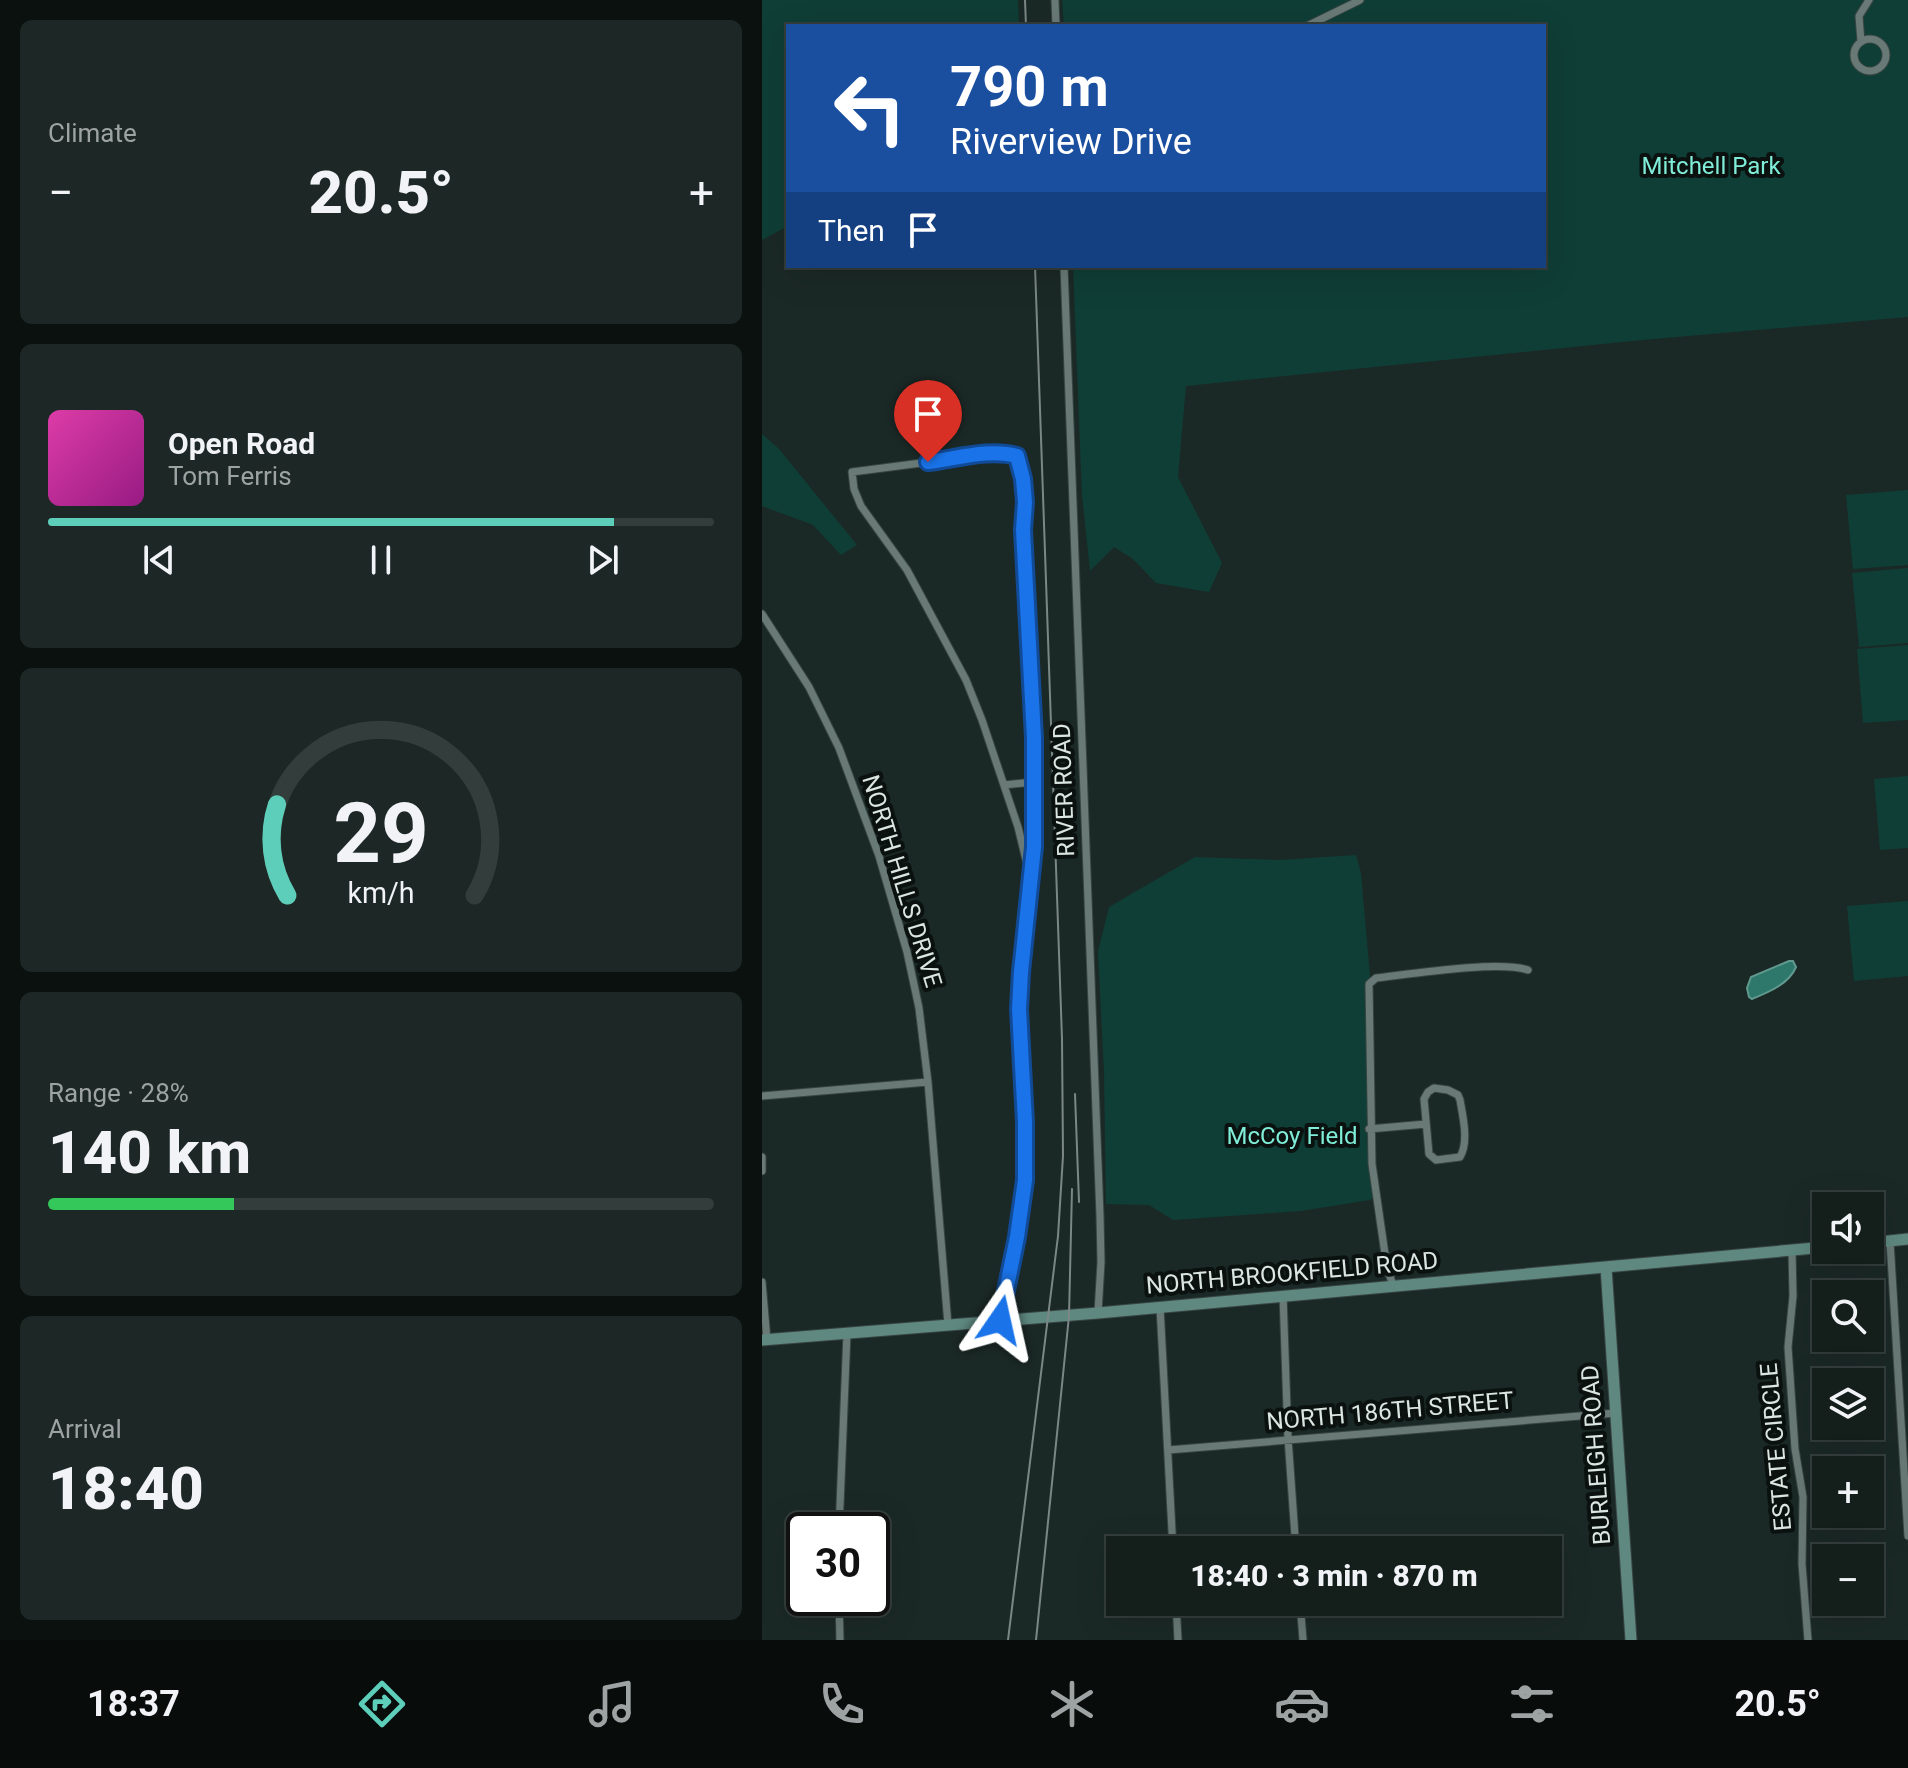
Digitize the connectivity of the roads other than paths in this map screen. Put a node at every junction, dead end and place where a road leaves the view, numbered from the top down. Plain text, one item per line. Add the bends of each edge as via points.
1 (1055, 0) edge
2 (1360, 0) edge
3 (1869, 0) edge
4 (1056, 24) edge
5 (1311, 24) edge
6 (1861, 42) junction
7 (1064, 268) edge
8 (762, 614) edge
9 (1034, 782) junction
10 (1004, 785) junction
11 (1030, 891) junction
12 (1528, 970) dead end
13 (928, 1082) junction
14 (762, 1096) edge
15 (1426, 1124) junction
16 (1369, 1129) junction
17 (762, 1157) edge
18 (762, 1171) edge
19 (1908, 1239) edge
20 (1890, 1241) junction
21 (1884, 1242) edge
22 (1812, 1249) edge
23 (1792, 1251) junction
24 (1606, 1267) junction
25 (762, 1282) edge
26 (1393, 1285) junction
27 (1283, 1295) junction
28 (1160, 1307) junction
29 (1098, 1313) junction
30 (1000, 1320) junction
31 (948, 1325) junction
32 (847, 1333) junction
33 (764, 1340) edge
34 (1616, 1413) junction
35 (1288, 1438) junction
36 (1168, 1450) junction
37 (840, 1512) edge
38 (1172, 1536) edge
39 (1295, 1536) edge
40 (1908, 1536) edge
41 (839, 1616) edge
42 (1177, 1616) edge
43 (1301, 1616) edge
44 (840, 1640) edge
45 (1178, 1640) edge
46 (1303, 1640) edge
47 (1631, 1640) edge
48 (1808, 1640) edge

1 - 4 street
2 - 5 street
3 - 6 street via 1859,16
6 - 6 street via 1854,55 1857,64 1870,71 1879,68 1886,60 1885,49 1877,41
7 - 29 street, RIVER ROAD via 1099,1184
8 - 13 street, NORTH HILLS DRIVE via 809,687 879,856 907,952
9 - 10 street
9 - 10 street via 1025,502 1017,456 998,453 852,472 861,506 907,570 966,680
9 - 11 street
10 - 11 street via 1025,852
11 - 30 street via 1019,1009 1025,1180
12 - 16 street via 1492,967 1371,980
13 - 14 street
13 - 31 street, NORTH HILLS DRIVE
15 - 15 street via 1428,1092 1440,1088 1458,1095 1464,1140 1460,1157 1432,1157
15 - 16 street
16 - 26 street
17 - 18 street
19 - 20 street
20 - 21 street
20 - 40 street
22 - 23 street, NORTH BROOKFIELD ROAD
23 - 24 street, NORTH BROOKFIELD ROAD
23 - 48 street, ESTATE CIRCLE via 1788,1347 1803,1497
24 - 26 street, NORTH BROOKFIELD ROAD
24 - 34 street, BURLEIGH ROAD
25 - 33 street
26 - 27 street, NORTH BROOKFIELD ROAD
27 - 28 street, NORTH BROOKFIELD ROAD
27 - 35 street
28 - 29 street, NORTH BROOKFIELD ROAD
28 - 36 street
29 - 30 street, NORTH BROOKFIELD ROAD
30 - 31 street, NORTH BROOKFIELD ROAD
31 - 32 street, NORTH BROOKFIELD ROAD
32 - 33 street, NORTH BROOKFIELD ROAD
32 - 37 street
34 - 35 street, NORTH 186TH STREET
34 - 47 street, BURLEIGH ROAD
35 - 36 street, NORTH 186TH STREET
35 - 39 street
36 - 38 street
41 - 44 street
42 - 45 street
43 - 46 street

